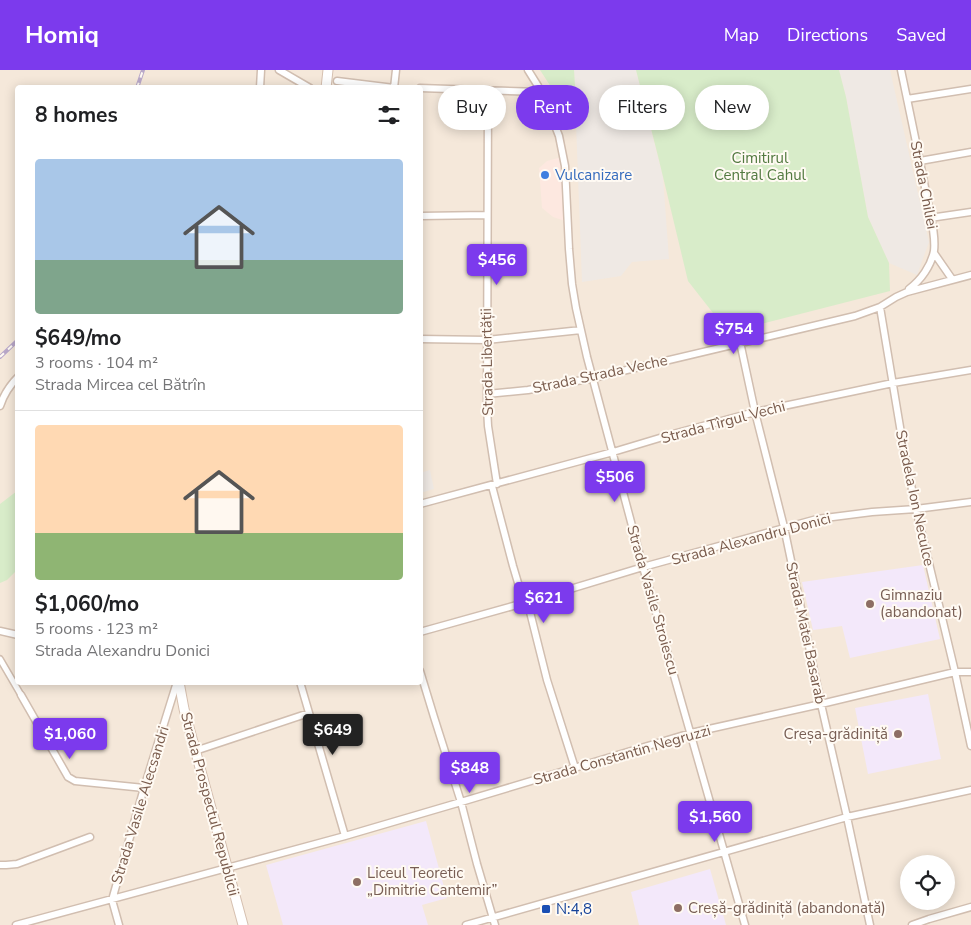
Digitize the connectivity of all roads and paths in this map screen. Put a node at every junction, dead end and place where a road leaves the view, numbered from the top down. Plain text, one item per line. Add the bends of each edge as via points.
1 (261, 70) edge
2 (278, 70) edge
3 (328, 70) edge
4 (396, 70) edge
5 (528, 70) edge
6 (900, 70) edge
7 (336, 80) dead end
8 (260, 85) edge
9 (305, 85) edge
10 (326, 85) edge
11 (372, 85) edge
12 (394, 85) edge
13 (536, 85) edge
14 (423, 88) edge
15 (971, 88) edge
16 (438, 89) edge
17 (907, 99) junction
18 (488, 130) edge
19 (556, 130) edge
20 (971, 152) edge
21 (920, 161) junction
22 (971, 212) edge
23 (487, 215) junction
24 (423, 216) edge
25 (930, 218) junction
26 (934, 253) junction
27 (971, 275) edge
28 (952, 279) junction
29 (907, 292) junction
30 (880, 307) junction
31 (581, 330) junction
32 (423, 339) edge
33 (487, 340) junction
34 (740, 342) junction
35 (971, 370) edge
36 (593, 378) junction
37 (15, 380) edge
38 (893, 383) junction
39 (487, 394) junction
40 (0, 406) edge
41 (754, 412) junction
42 (613, 452) junction
43 (494, 485) junction
44 (971, 502) edge
45 (423, 503) edge
46 (916, 509) junction
47 (784, 527) junction
48 (643, 567) junction
49 (524, 603) junction
50 (0, 631) edge
51 (423, 631) edge
52 (15, 634) edge
53 (0, 659) edge
54 (955, 672) junction
55 (971, 672) edge
56 (423, 681) edge
57 (15, 685) edge
58 (15, 685) edge
59 (177, 685) edge
60 (179, 685) edge
61 (301, 685) edge
62 (21, 695) joint
63 (821, 704) junction
64 (309, 713) junction
65 (691, 734) junction
66 (971, 746) edge
67 (196, 750) junction
68 (575, 768) junction
69 (144, 788) junction
70 (971, 790) edge
71 (461, 802) junction
72 (848, 817) junction
73 (344, 836) junction
74 (90, 837) dead end
75 (724, 852) junction
76 (0, 865) edge
77 (228, 868) junction
78 (112, 900) junction
79 (971, 907) edge
80 (493, 917) junction
81 (16, 925) edge
82 (119, 925) edge
83 (243, 925) edge
84 (466, 925) edge
85 (495, 925) edge
86 (745, 925) edge
87 (870, 925) edge
88 (912, 925) edge

1 - 8 street
2 - 9 street
3 - 10 main road
4 - 12 street
5 - 13 street, Strada Vasile Stroiescu
6 - 17 street, Strada Chiliei
7 - 11 street
14 - 16 street
15 - 17 street
17 - 21 street, Strada Chiliei
18 - 23 street, Strada Libertății
19 - 31 street, Strada Vasile Stroiescu via 565,166 568,249
20 - 21 street
21 - 25 street, Strada Chiliei
22 - 25 street
23 - 24 street
23 - 33 street, Strada Libertății
25 - 26 street, Strada Chiliei
26 - 28 street
26 - 29 street via 922,277
27 - 28 street, Strada Strada Veche
28 - 29 street, Strada Strada Veche
29 - 30 street, Strada Strada Veche
30 - 34 street, Strada Strada Veche via 855,316
30 - 38 street, Stradela Ion Neculce
31 - 33 street
31 - 36 street, Strada Vasile Stroiescu
32 - 33 street
33 - 39 street, Strada Libertății
34 - 36 street, Strada Strada Veche
34 - 41 street, Strada Matei Basarab
35 - 38 street, Strada Tîrgul Vechi
36 - 39 street, Strada Strada Veche
36 - 42 street, Strada Vasile Stroiescu
37 - 40 street
38 - 41 street, Strada Tîrgul Vechi
38 - 46 street, Stradela Ion Neculce
39 - 43 street, Strada Libertății
41 - 42 street, Strada Tîrgul Vechi
41 - 47 street, Strada Matei Basarab
42 - 43 street, Strada Tîrgul Vechi
42 - 48 street, Strada Vasile Stroiescu
43 - 45 street, Strada Tîrgul Vechi
43 - 49 street, Strada Libertății
44 - 46 street, Strada Alexandru Donici
46 - 47 street, Strada Alexandru Donici via 817,519
46 - 54 street, Stradela Ion Neculce
47 - 48 street, Strada Alexandru Donici
47 - 63 street, Strada Matei Basarab
48 - 49 street, Strada Alexandru Donici
48 - 65 street, Strada Vasile Stroiescu
49 - 51 street, Strada Alexandru Donici
49 - 68 street, Strada Libertății via 532,618 546,680
50 - 52 street
53 - 57 street
54 - 55 street, Strada Constantin Negruzzi
54 - 63 street, Strada Constantin Negruzzi
54 - 66 street, Stradela Ion Neculce
56 - 71 street
58 - 62 street
59 - 69 street, Strada Vasile Alecsandri
60 - 67 main road, Strada Prospectul Republicii
61 - 64 street
62 - 69 street via 68,777 75,781
63 - 65 street, Strada Constantin Negruzzi
63 - 72 street, Strada Matei Basarab
64 - 67 street
64 - 73 street
65 - 68 street, Strada Constantin Negruzzi
65 - 75 street, Strada Vasile Stroiescu
67 - 77 main road, Strada Prospectul Republicii
68 - 71 street, Strada Constantin Negruzzi
69 - 78 street, Strada Vasile Alecsandri
70 - 72 street
71 - 73 street, Strada Constantin Negruzzi
71 - 80 street
72 - 75 street
72 - 87 street, Strada Matei Basarab
73 - 77 street, Strada Constantin Negruzzi
74 - 76 street via 17,864
75 - 80 street
75 - 86 street, Strada Vasile Stroiescu
77 - 78 street, Strada Constantin Negruzzi
77 - 83 main road, Strada Prospectul Republicii
78 - 81 street, Strada Constantin Negruzzi
78 - 82 street
79 - 88 street
80 - 84 street
80 - 85 street

